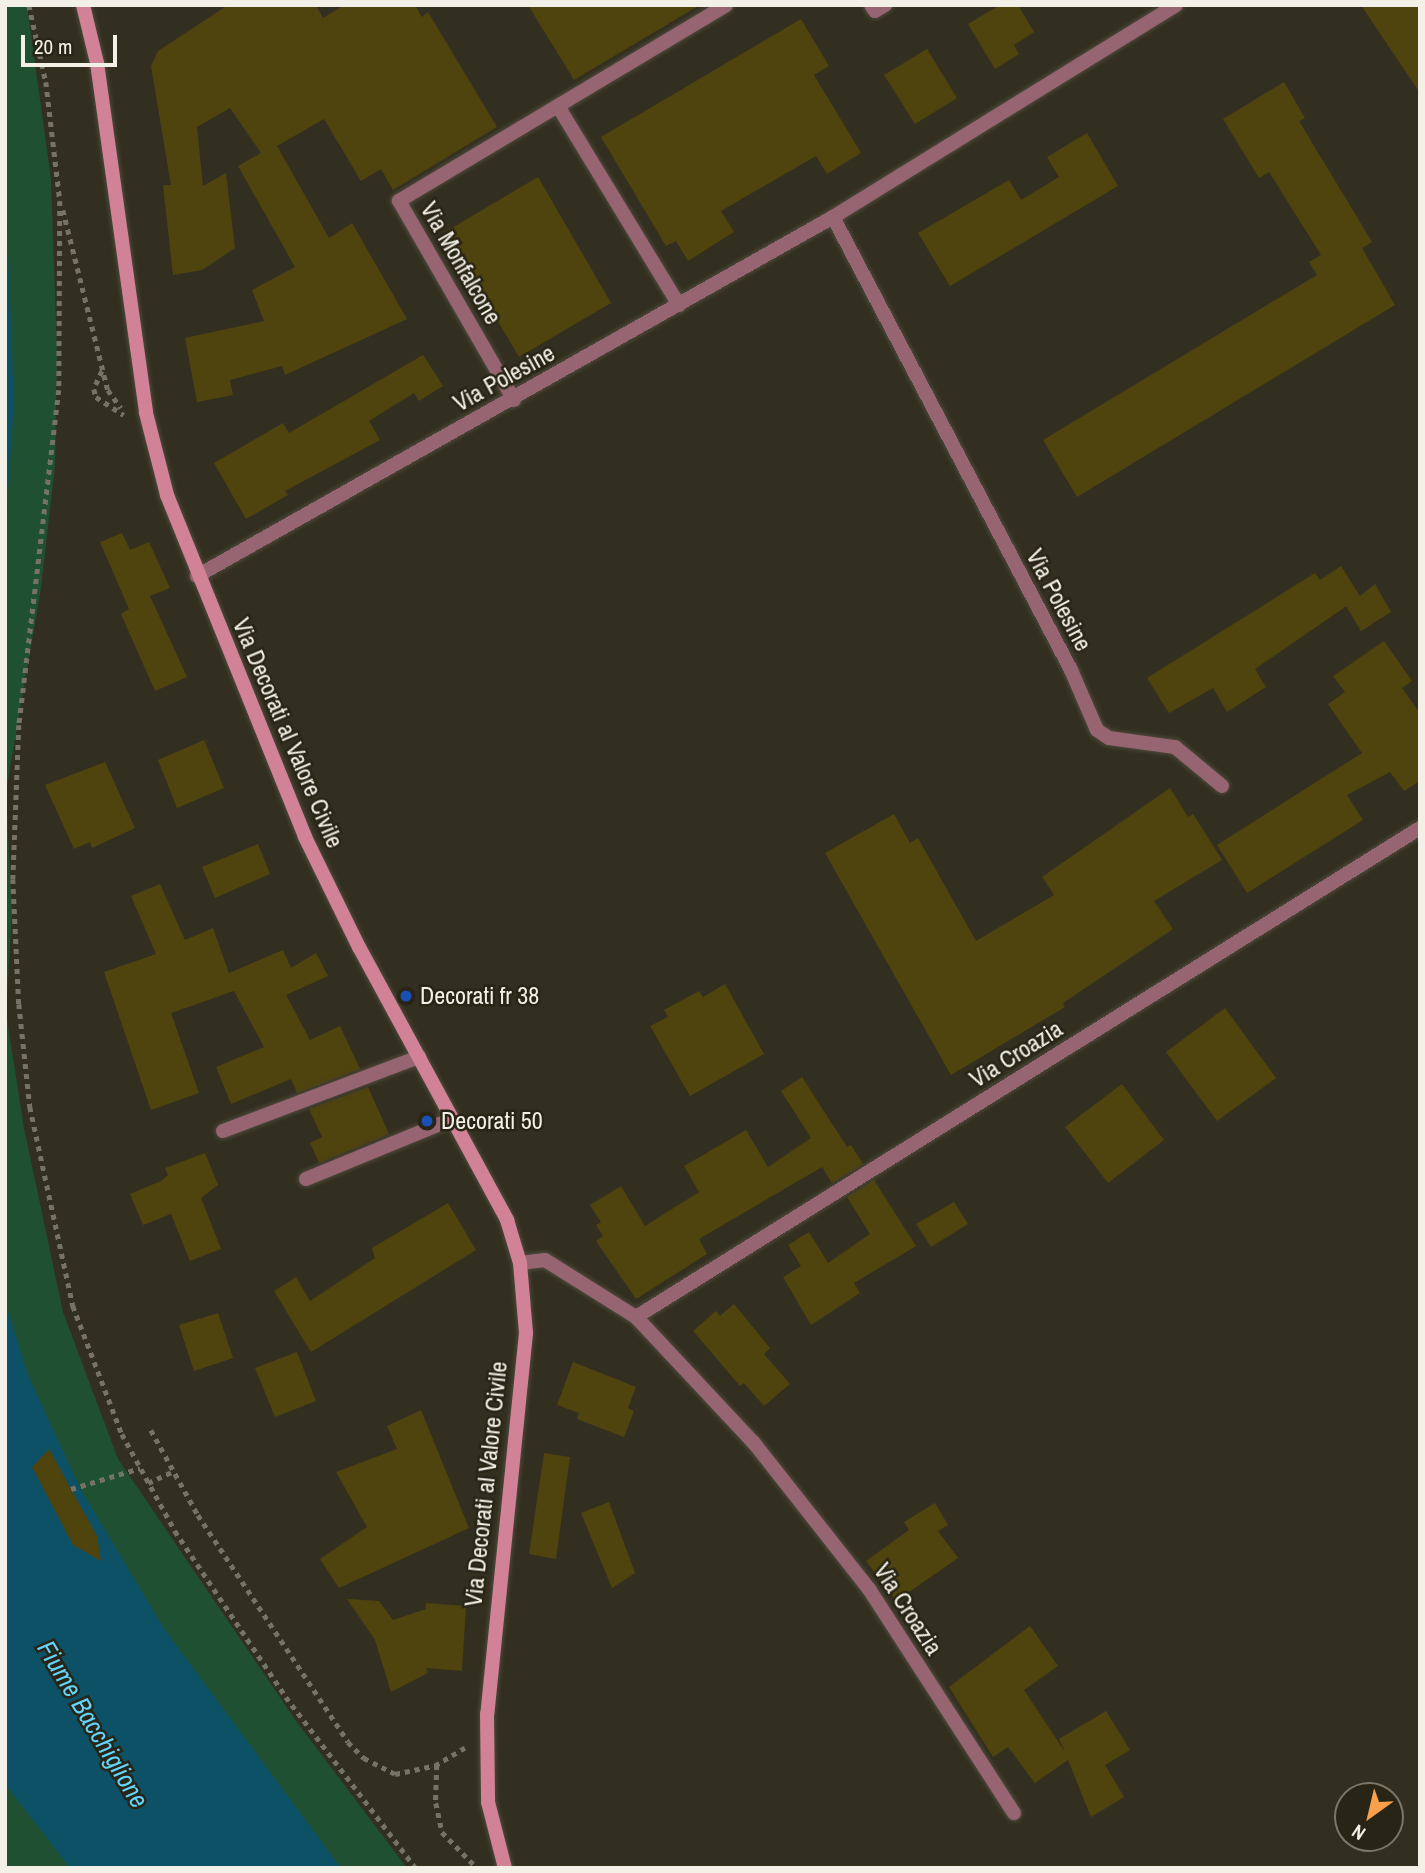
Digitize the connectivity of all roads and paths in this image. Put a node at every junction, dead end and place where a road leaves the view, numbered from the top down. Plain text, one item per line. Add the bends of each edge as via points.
1 (29, 5) edge
2 (83, 5) edge
3 (726, 5) edge
4 (871, 5) edge
5 (885, 5) edge
6 (1175, 5) edge
7 (558, 106) junction
8 (60, 201) junction
9 (833, 217) junction
10 (679, 305) junction
11 (103, 370) junction
12 (514, 400) junction
13 (146, 413) junction
14 (126, 416) junction
15 (197, 576) junction
16 (1222, 786) dead end
17 (1420, 828) edge
18 (419, 1057) junction
19 (452, 1119) junction
20 (223, 1131) dead end
21 (306, 1179) dead end
22 (520, 1263) junction
23 (636, 1317) junction
24 (151, 1430) dead end
25 (140, 1468) junction
26 (174, 1471) junction
27 (148, 1483) junction
28 (71, 1489) dead end
29 (487, 1735) junction
30 (437, 1765) junction
31 (1014, 1814) dead end
32 (416, 1868) edge
33 (477, 1868) edge
34 (505, 1868) edge

1 - 8 path via 46,82
2 - 13 street, Via Decorati al Valore Civile via 96,63
3 - 7 street, Via Monfalcone
4 - 5 street via 875,11
6 - 9 street, Via Polesine
7 - 10 street
7 - 12 street, Via Monfalcone via 399,201
8 - 11 path
8 - 25 path via 60,390 19,725 13,880 19,1004 30,1107 73,1306 122,1434
9 - 10 street, Via Polesine
9 - 16 street, Via Polesine via 1071,670 1097,730 1109,738 1175,747
10 - 12 street, Via Polesine
11 - 14 path via 108,390
11 - 14 path via 94,388 96,397
12 - 15 street, Via Polesine
13 - 14 path
13 - 15 street, Via Decorati al Valore Civile via 167,495
15 - 18 street, Via Decorati al Valore Civile via 305,837
17 - 23 street, Via Croazia
18 - 19 street, Via Decorati al Valore Civile
18 - 20 street
19 - 21 street
19 - 22 street, Via Decorati al Valore Civile via 507,1220
22 - 23 street, Via Croazia via 545,1261
22 - 29 street, Via Decorati al Valore Civile via 526,1333 493,1625
23 - 31 street, Via Croazia via 754,1443 813,1514 869,1589
24 - 26 path
25 - 27 path
25 - 28 path
26 - 27 path
26 - 30 path via 198,1515 348,1742 364,1758 395,1774
27 - 32 path via 286,1697
29 - 30 path
29 - 34 street, Via Decorati al Valore Civile via 488,1802
30 - 33 path via 436,1802 442,1832

